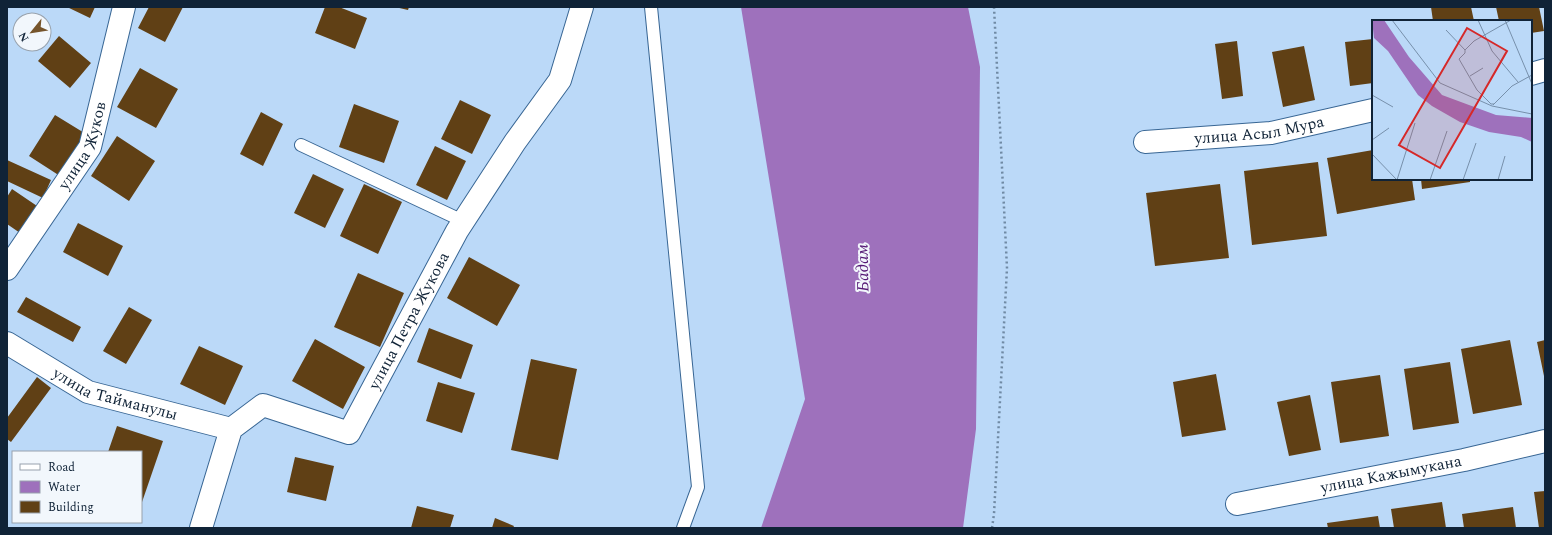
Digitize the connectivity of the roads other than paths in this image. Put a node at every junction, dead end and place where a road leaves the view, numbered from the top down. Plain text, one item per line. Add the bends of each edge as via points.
1 (124, 7) edge
2 (582, 7) edge
3 (651, 7) edge
4 (1545, 70) edge
5 (1532, 74) edge
6 (1372, 110) edge
7 (1145, 142) dead end
8 (301, 145) dead end
9 (463, 221) junction
10 (7, 269) edge
11 (7, 343) edge
12 (231, 429) junction
13 (1545, 441) edge
14 (1237, 504) dead end
15 (201, 528) edge
16 (683, 528) edge

1 - 10 street, улица Жуков via 90,147
2 - 9 street, улица Петра Жукова via 560,80 514,142
3 - 16 lane via 698,487
4 - 5 street
6 - 7 street, улица Асыл Мура via 1271,133
8 - 9 lane
9 - 12 street, улица Петра Жукова via 349,433 263,405
11 - 12 street, улица Тайманулы via 88,392
12 - 15 street
13 - 14 street, улица Кажымукана via 1464,460

